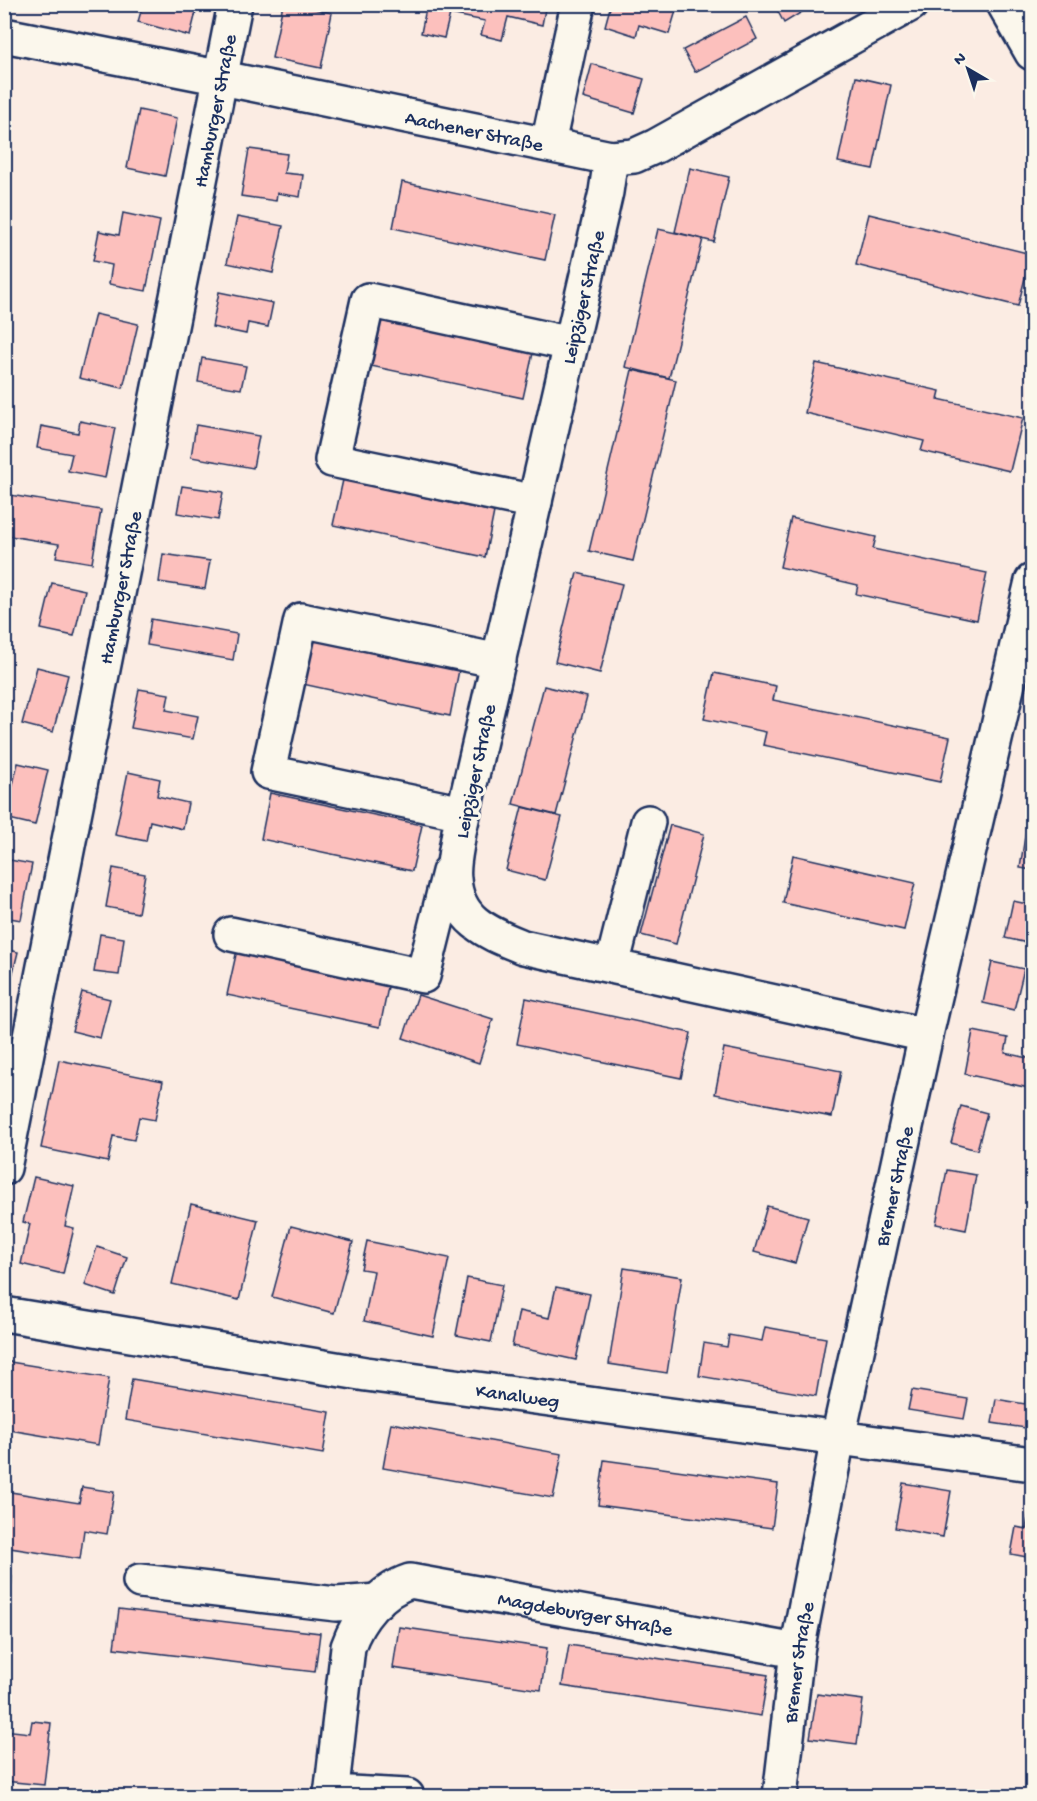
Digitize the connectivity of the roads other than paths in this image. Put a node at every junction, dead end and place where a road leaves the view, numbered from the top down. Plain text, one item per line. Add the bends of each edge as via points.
1 (235, 4) edge
2 (578, 4) edge
3 (911, 4) edge
4 (1004, 4) edge
5 (4, 35) edge
6 (1032, 53) edge
7 (222, 78) junction
8 (548, 144) junction
9 (611, 158) junction
10 (571, 344) junction
11 (535, 502) junction
12 (1032, 581) edge
13 (499, 661) junction
14 (648, 822) dead end
15 (461, 823) junction
16 (231, 934) dead end
17 (612, 966) junction
18 (926, 1035) junction
19 (4, 1168) edge
20 (4, 1314) edge
21 (838, 1438) junction
22 (1032, 1464) edge
23 (140, 1581) dead end
24 (378, 1601) junction
25 (798, 1651) junction
26 (331, 1794) edge
27 (407, 1797) edge
28 (780, 1797) edge

1 - 7 street, Hamburger Straße
2 - 8 street
3 - 9 street, Aachener Straße via 656,146 634,156
4 - 6 street
5 - 7 street, Aachener Straße
7 - 8 street, Aachener Straße
7 - 19 street, Hamburger Straße
8 - 9 street, Aachener Straße
9 - 10 street, Leipziger Straße
10 - 11 street, Leipziger Straße
10 - 11 street via 368,300 332,460
11 - 13 street, Leipziger Straße
12 - 18 street, Bremer Straße
13 - 15 street, Leipziger Straße
13 - 15 street via 301,620 268,772
14 - 17 street
15 - 16 street via 423,976
15 - 17 street, Leipziger Straße via 453,879 460,908 486,932 523,947
17 - 18 street, Leipziger Straße
18 - 21 street, Bremer Straße
20 - 21 street, Kanalweg via 366,1374
21 - 22 street, Kanalweg
21 - 25 street, Bremer Straße
23 - 24 street via 336,1604
24 - 25 street, Magdeburger Straße via 399,1584 422,1582
24 - 26 street, Magdeburger Straße via 360,1621 348,1647
25 - 28 street, Bremer Straße
26 - 27 street

